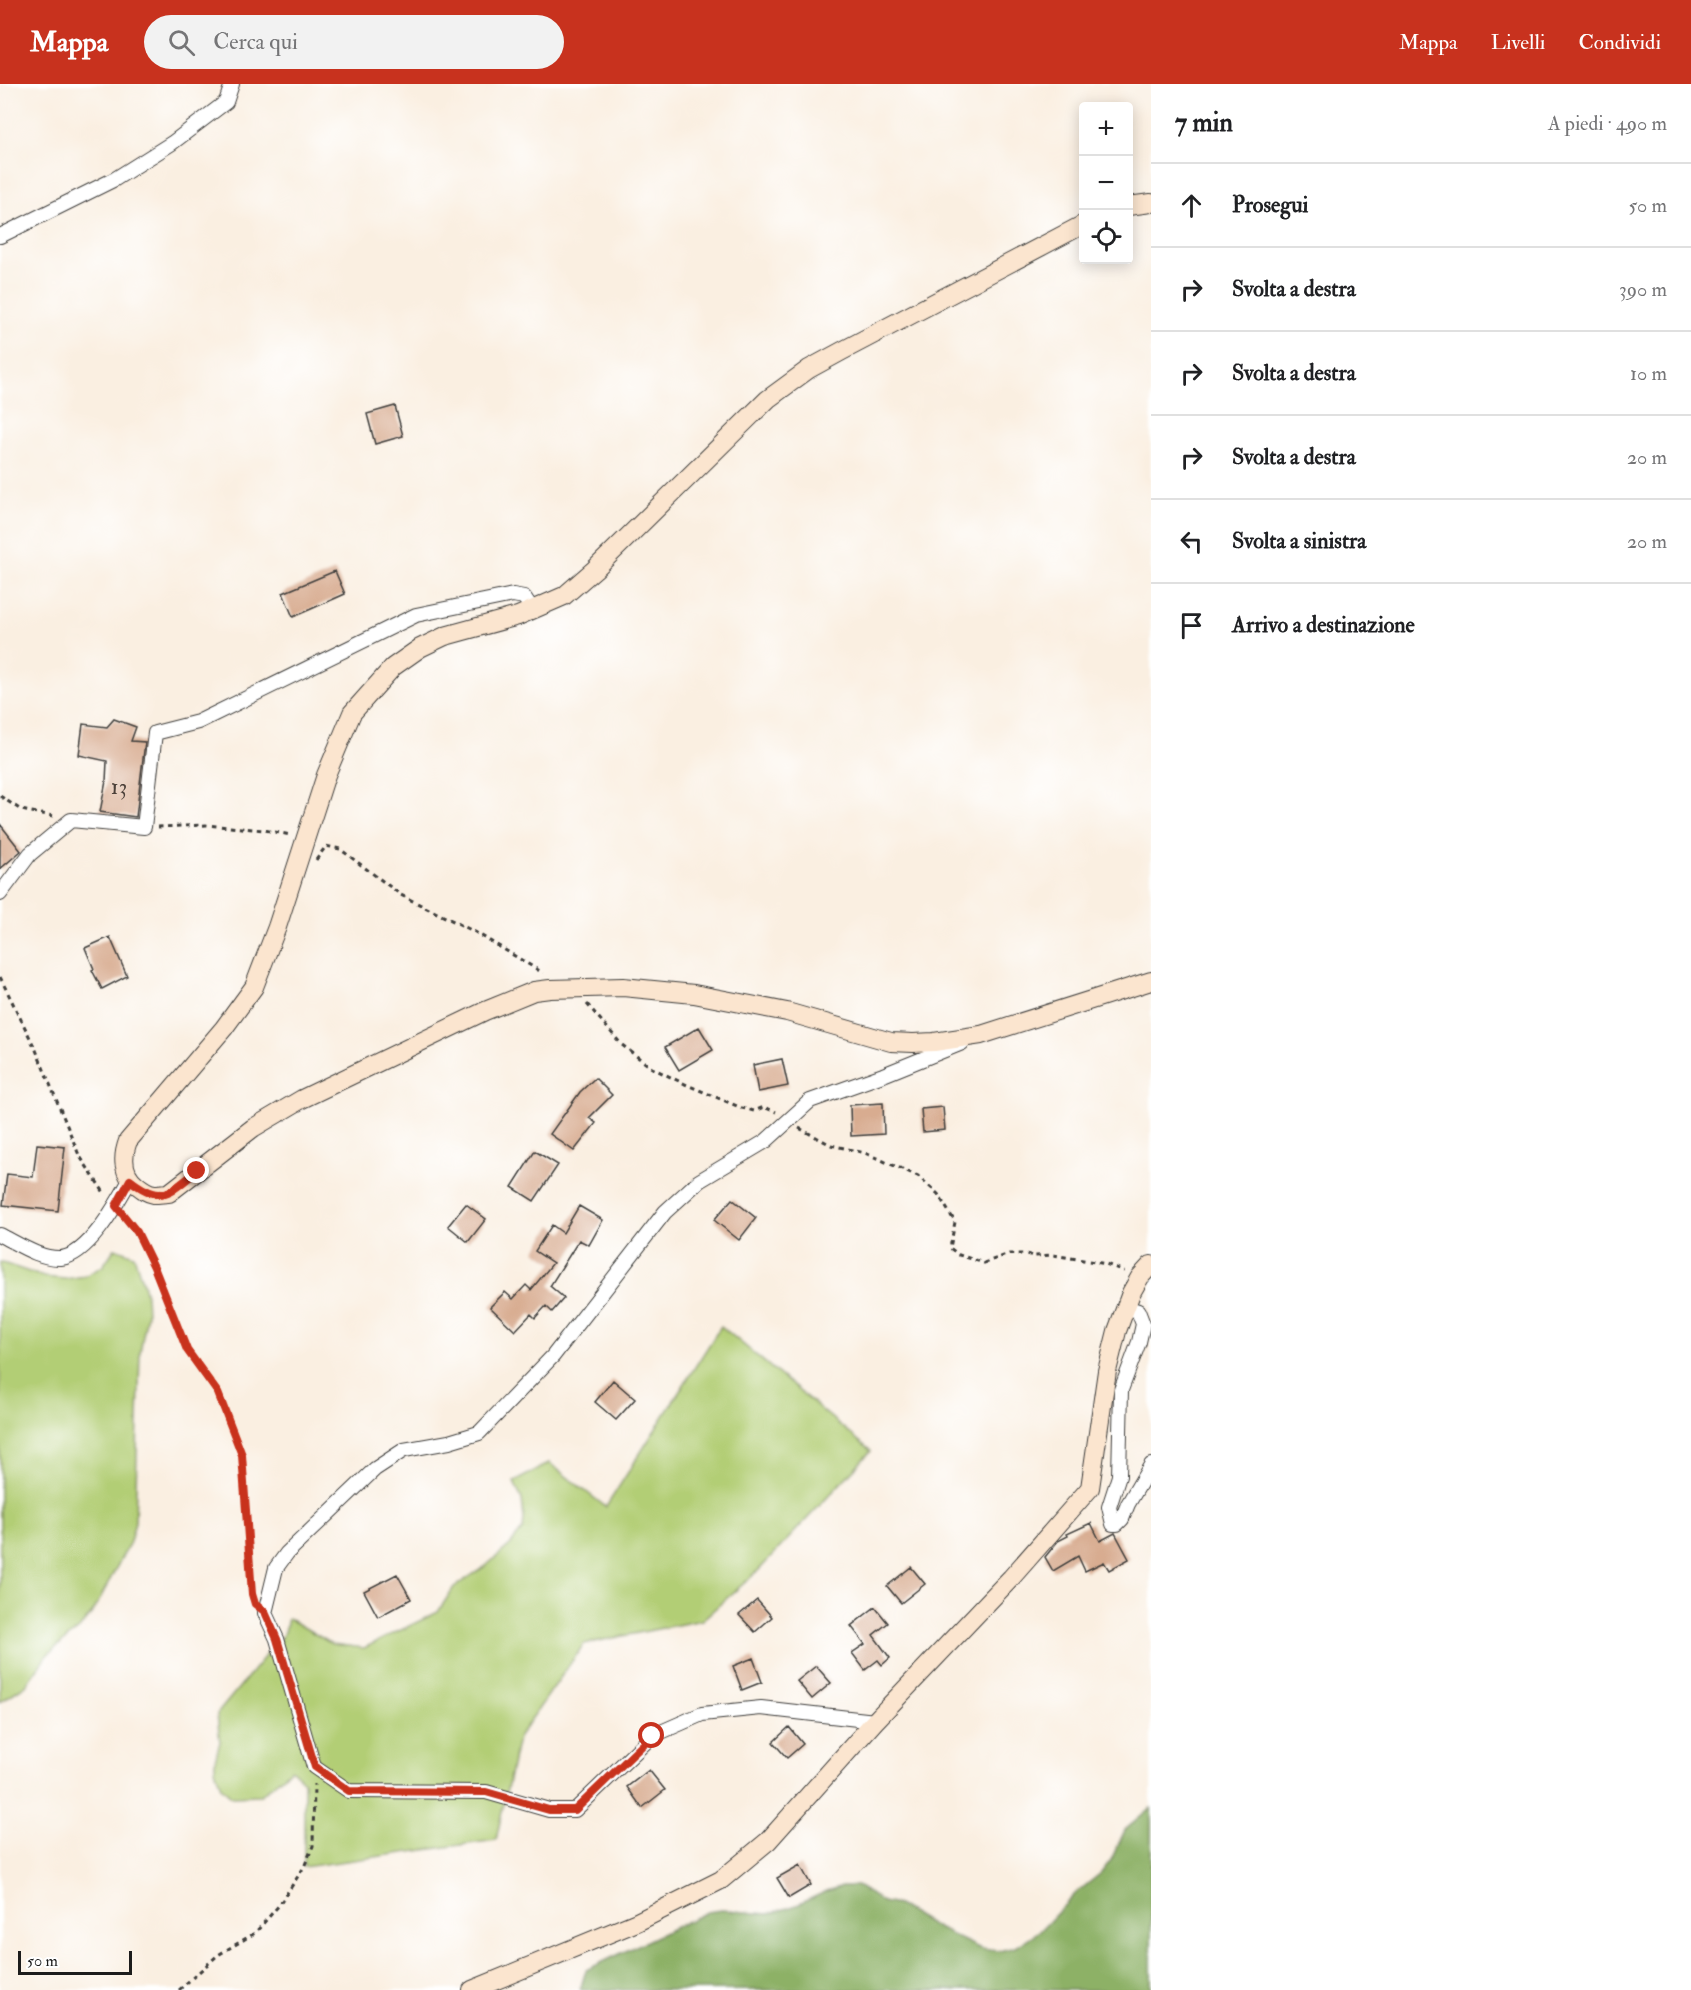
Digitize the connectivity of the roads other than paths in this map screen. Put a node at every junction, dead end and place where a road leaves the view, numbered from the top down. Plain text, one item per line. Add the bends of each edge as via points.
1 (232, 84) edge
2 (1151, 204) edge
3 (1133, 206) edge
4 (1079, 226) edge
5 (0, 236) edge
6 (532, 609) junction
7 (0, 894) edge
8 (1151, 981) edge
9 (981, 1035) junction
10 (130, 1180) junction
11 (0, 1235) edge
12 (1146, 1271) edge
13 (1125, 1307) junction
14 (1151, 1465) edge
15 (875, 1721) junction
16 (472, 1990) edge

1 - 5 street via 226,102 172,143 115,179
2 - 3 street
4 - 6 street via 809,369 768,399 564,596
6 - 7 street via 524,597 513,595 416,615 198,722 155,733 144,827 71,820 30,854
6 - 10 street via 445,636 420,648 393,667 352,712 326,775 254,987 128,1141 124,1165
8 - 9 street
9 - 10 street via 934,1042 891,1042 756,1005 694,994 623,987 534,991 302,1099 253,1128 169,1193 154,1194
9 - 15 street via 810,1101 766,1141 699,1181 666,1212 553,1356 479,1434 404,1450 375,1469 287,1553 276,1568 265,1612 277,1639 315,1767 349,1791 486,1792 549,1810 575,1810 652,1736 702,1714 761,1708
10 - 11 street via 116,1206 74,1254 61,1258 30,1251
12 - 13 street
13 - 14 street via 1138,1311 1143,1324 1121,1390 1119,1476 1109,1507 1113,1524 1122,1519
13 - 15 street via 1107,1371 1090,1488
15 - 16 street via 768,1841 721,1880 637,1922

